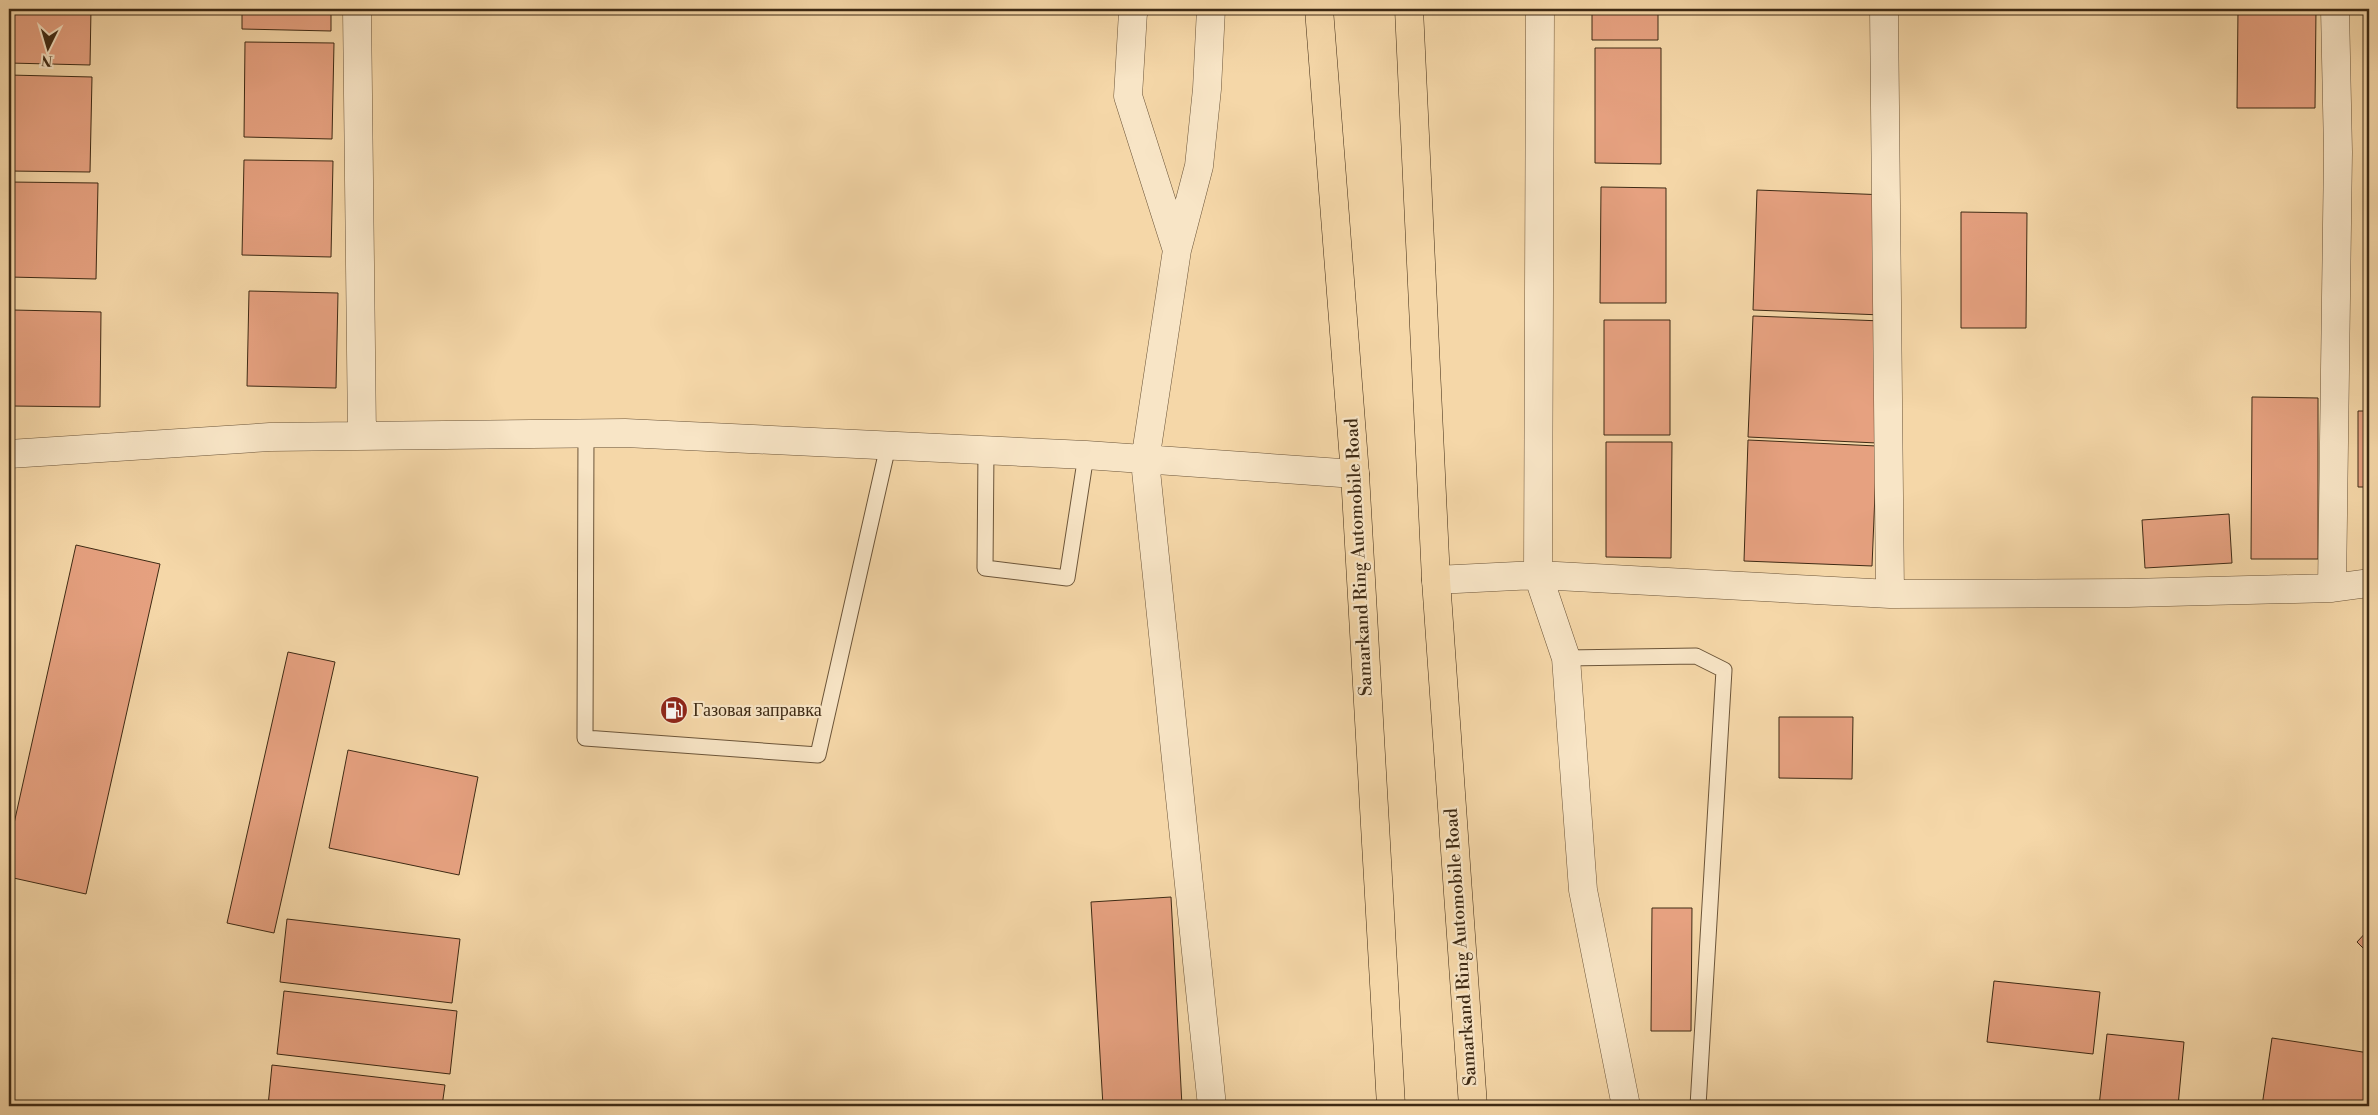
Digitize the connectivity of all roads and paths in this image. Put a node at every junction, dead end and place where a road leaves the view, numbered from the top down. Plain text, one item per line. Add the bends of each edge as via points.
1 (357, 9) edge
2 (1135, 9) edge
3 (1210, 9) edge
4 (1319, 9) edge
5 (1409, 9) edge
6 (1540, 9) edge
7 (1884, 9) edge
8 (2335, 9) edge
9 (1176, 250) junction
10 (586, 433) junction
11 (362, 435) junction
12 (888, 446) junction
13 (986, 450) junction
14 (9, 454) edge
15 (1086, 455) junction
16 (1145, 461) junction
17 (1355, 474) junction
18 (1538, 575) junction
19 (1436, 580) junction
20 (2369, 583) edge
21 (2332, 588) junction
22 (1890, 594) junction
23 (1566, 658) junction
24 (1212, 1106) edge
25 (1391, 1106) edge
26 (1473, 1106) edge
27 (1626, 1106) edge
28 (1698, 1106) edge

1 - 11 street
2 - 9 street via 1128,96
3 - 9 street via 1207,89 1199,166
4 - 17 highway, Samarkand Ring Automobile Road
5 - 19 highway, Samarkand Ring Automobile Road
6 - 18 street
7 - 22 street
8 - 21 street via 2338,152
9 - 16 street
10 - 11 street
10 - 12 street
10 - 12 lane via 585,738 818,755
11 - 14 street
12 - 13 street
13 - 15 street
13 - 15 lane via 985,568 1067,578
15 - 16 street
16 - 17 street
16 - 24 street
17 - 25 highway, Samarkand Ring Automobile Road
18 - 19 street
18 - 22 street
18 - 23 street
19 - 26 highway, Samarkand Ring Automobile Road
20 - 21 street
21 - 22 street
23 - 27 street via 1583,890
23 - 28 lane via 1696,656 1724,670

